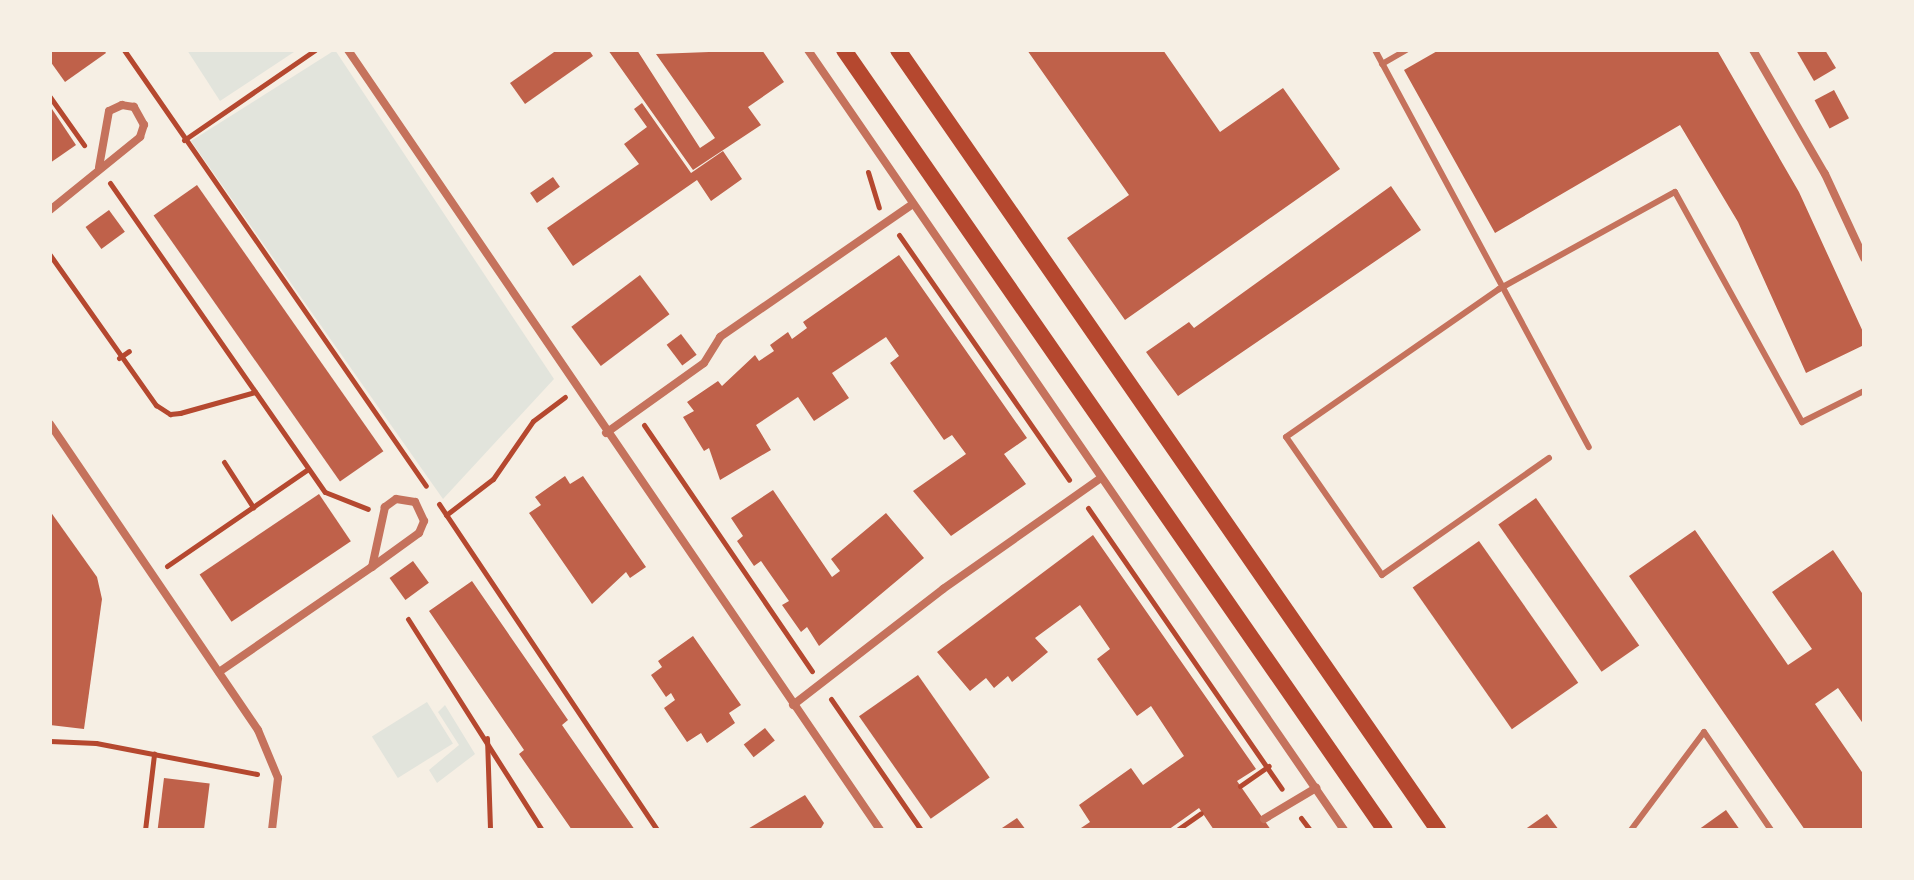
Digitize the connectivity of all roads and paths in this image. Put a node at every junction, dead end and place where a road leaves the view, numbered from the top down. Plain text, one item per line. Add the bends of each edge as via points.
1 (124, 50) edge
2 (315, 50) edge
3 (348, 50) edge
4 (808, 50) edge
5 (844, 50) edge
6 (898, 50) edge
7 (1375, 50) edge
8 (1406, 50) edge
9 (1753, 50) edge
10 (1382, 64) junction
11 (50, 97) edge
12 (184, 140) junction
13 (99, 167) junction
14 (867, 168) dead end
15 (913, 204) junction
16 (50, 210) edge
17 (889, 220) junction
18 (50, 255) edge
19 (1864, 258) edge
20 (1499, 289) junction
21 (129, 351) dead end
22 (119, 358) junction
23 (577, 388) junction
24 (1864, 391) edge
25 (255, 392) junction
26 (635, 412) junction
27 (50, 424) edge
28 (606, 433) junction
29 (1589, 447) dead end
30 (1549, 458) dead end
31 (224, 462) dead end
32 (308, 469) junction
33 (1101, 478) junction
34 (428, 489) dead end
35 (1078, 493) junction
36 (437, 502) dead end
37 (253, 507) junction
38 (382, 514) junction
39 (446, 515) junction
40 (372, 567) junction
41 (154, 575) junction
42 (408, 619) dead end
43 (219, 672) junction
44 (821, 684) junction
45 (793, 705) junction
46 (487, 737) junction
47 (50, 741) edge
48 (1290, 752) junction
49 (154, 754) junction
50 (1267, 768) junction
51 (278, 778) junction
52 (1240, 786) dead end
53 (1316, 788) junction
54 (1292, 804) junction
55 (1201, 813) dead end
56 (1264, 819) dead end
57 (145, 830) edge
58 (272, 830) edge
59 (490, 830) edge
60 (542, 830) edge
61 (657, 830) edge
62 (880, 830) edge
63 (921, 830) edge
64 (1177, 830) edge
65 (1310, 830) edge
66 (1344, 830) edge
67 (1385, 830) edge
68 (1438, 830) edge
69 (1631, 830) edge
70 (1771, 830) edge

1 - 12 path
2 - 12 path
3 - 23 street
4 - 15 street
5 - 67 main road
6 - 68 main road
7 - 10 lane
8 - 10 lane
9 - 19 street via 1825,174
10 - 20 lane
11 - 13 path
12 - 34 path
13 - 13 street via 109,111 134,107 144,125 140,137
13 - 16 street via 87,183
13 - 25 path
14 - 17 path via 876,203
15 - 17 street
15 - 33 street
17 - 26 street via 720,337 704,363
17 - 35 path
18 - 22 path
20 - 24 lane via 1675,192 1802,422
20 - 29 lane
20 - 30 lane via 1286,437 1382,575
21 - 22 path
22 - 25 path via 142,390 170,414
23 - 28 street
23 - 39 path via 533,421 493,479
25 - 32 path
26 - 28 street
26 - 44 path
27 - 41 street
28 - 45 street
31 - 37 path
32 - 37 path
32 - 38 path via 325,492
33 - 35 street
33 - 48 street
35 - 44 street
35 - 50 path
36 - 39 path
37 - 41 path
38 - 40 street
38 - 40 street via 391,502 410,499 424,521 419,533
39 - 61 path
40 - 43 street
41 - 43 street
42 - 46 path
43 - 51 street via 258,730
44 - 45 street
44 - 63 path
45 - 62 street
46 - 59 path
46 - 60 path
47 - 49 path
48 - 50 path
48 - 53 street
49 - 51 path
49 - 57 path
50 - 52 path
50 - 54 path
51 - 58 street
53 - 54 street
53 - 66 street
54 - 56 street
54 - 65 path
55 - 64 path
69 - 70 lane via 1704,732

